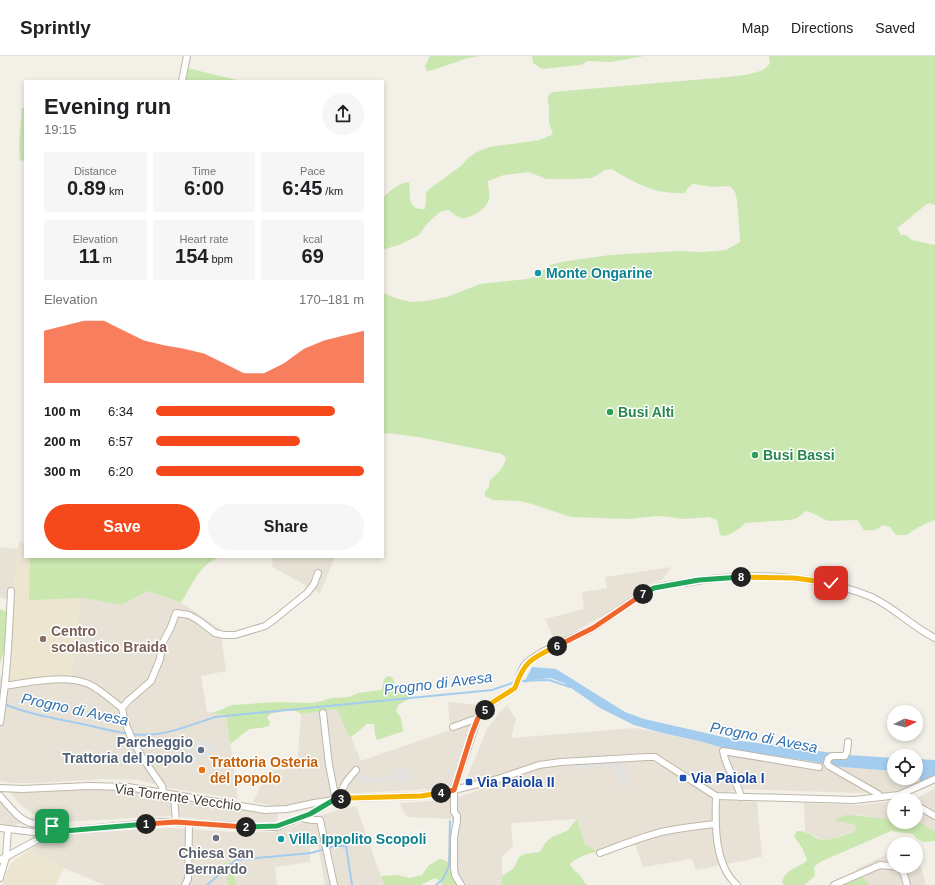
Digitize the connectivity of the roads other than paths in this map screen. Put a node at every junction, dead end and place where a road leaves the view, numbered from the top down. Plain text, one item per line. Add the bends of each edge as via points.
1 (188, 56) edge
2 (182, 80) edge
3 (318, 573) dead end
4 (11, 591) dead end
5 (935, 638) edge
6 (5, 686) junction
7 (122, 708) junction
8 (323, 713) dead end
9 (478, 718) junction
10 (0, 722) edge
11 (453, 727) dead end
12 (848, 742) dead end
13 (819, 767) dead end
14 (356, 770) dead end
15 (935, 779) edge
16 (0, 788) edge
17 (454, 790) junction
18 (164, 792) junction
19 (904, 793) edge
20 (174, 795) junction
21 (0, 796) edge
22 (716, 796) junction
23 (887, 796) edge
24 (741, 797) junction
25 (880, 797) junction
26 (336, 800) junction
27 (923, 809) edge
28 (935, 816) edge
29 (302, 818) junction
30 (176, 822) junction
31 (189, 823) junction
32 (715, 824) junction
33 (0, 828) edge
34 (8, 829) junction
35 (52, 832) junction
36 (600, 853) dead end
37 (3, 858) edge
38 (0, 878) edge
39 (186, 885) edge
40 (334, 885) edge
41 (461, 885) edge
42 (737, 885) edge
43 (834, 885) edge
44 (907, 885) edge

1 - 2 street
3 - 7 street via 307,593 276,618 265,626 235,635 215,633 189,615 176,613 162,644 160,659 151,681
4 - 6 street
5 - 9 street via 922,632 896,611 870,596 831,583 745,576 699,580 654,588 593,628 540,654 525,665 515,688 493,702
6 - 7 street via 53,680 87,683
6 - 10 street
7 - 18 street via 132,738
8 - 26 street
9 - 11 street
9 - 17 street
12 - 25 street via 845,756 832,756 827,763 832,769
13 - 24 street via 723,751 725,762
14 - 26 street
15 - 19 street
16 - 18 street, Via Torrente Vecchio via 89,786 128,787
17 - 22 street, Via Torrente Vecchio via 539,765 647,757 664,763
17 - 26 street, Via Torrente Vecchio via 421,796
17 - 41 street via 454,812 457,822 454,867
18 - 20 street, Via Torrente Vecchio
20 - 26 street, Via Torrente Vecchio via 265,810 287,809
20 - 30 street
21 - 35 street via 26,821 50,825
22 - 24 street
22 - 32 street
23 - 25 street
24 - 25 street via 854,800
26 - 29 street
27 - 28 street
29 - 31 street via 277,826 249,828
29 - 40 street via 320,820
30 - 31 street
30 - 35 street
31 - 39 street
32 - 36 street via 665,831
32 - 42 street via 721,859 732,881
33 - 34 street
34 - 35 street
34 - 37 street
35 - 37 street
37 - 38 street
43 - 44 street via 880,865 899,867

